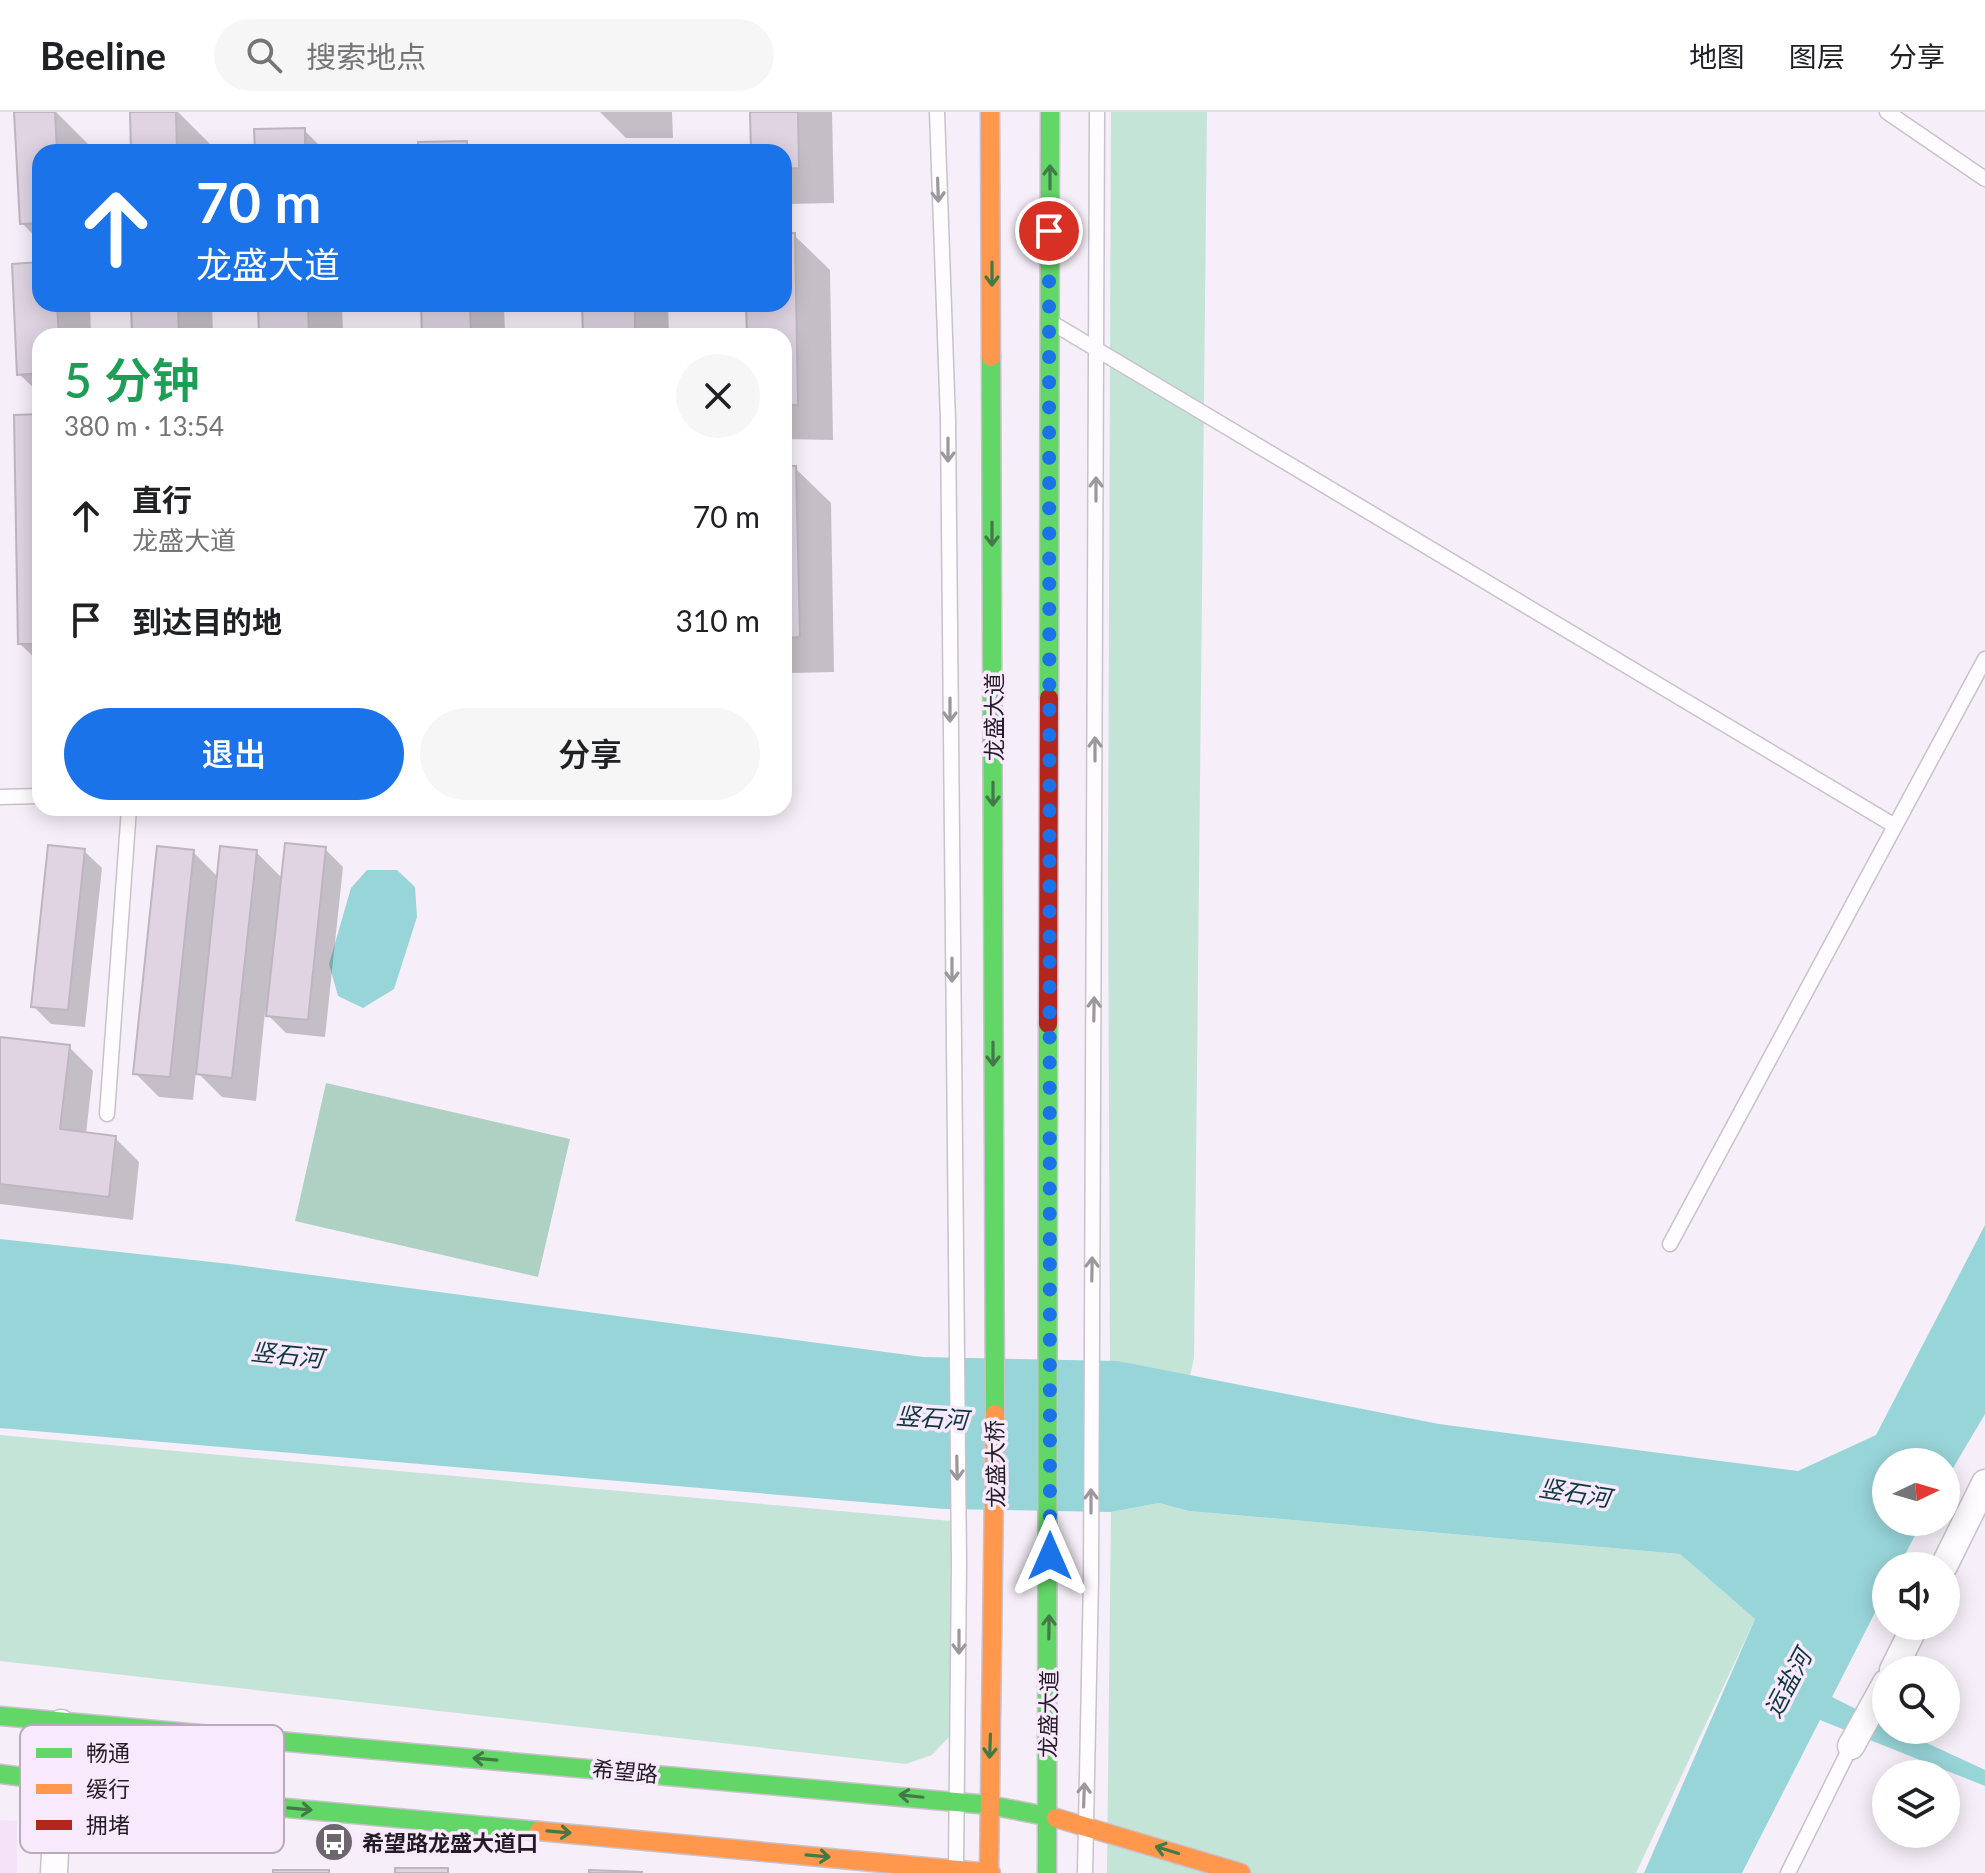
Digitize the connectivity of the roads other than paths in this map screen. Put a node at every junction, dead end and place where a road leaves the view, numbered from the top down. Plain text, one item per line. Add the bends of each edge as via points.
1 (937, 112) edge
2 (990, 112) edge
3 (1050, 112) edge
4 (1097, 112) edge
5 (1887, 112) edge
6 (1985, 179) edge
7 (1049, 321) junction
8 (1985, 659) edge
9 (32, 796) edge
10 (0, 797) edge
11 (128, 816) edge
12 (1895, 826) junction
13 (107, 1114) dead end
14 (1670, 1244) dead end
15 (994, 1323) joint
16 (1985, 1483) edge
17 (1976, 1522) edge
18 (1954, 1552) edge
19 (1872, 1708) edge
20 (0, 1716) edge
21 (61, 1723) joint
22 (84, 1725) edge
23 (284, 1743) edge
24 (1851, 1746) joint
25 (0, 1774) edge
26 (20, 1776) edge
27 (957, 1802) junction
28 (989, 1805) junction
29 (284, 1808) edge
30 (1046, 1815) junction
31 (1084, 1824) junction
32 (55, 1853) edge
33 (956, 1871) edge
34 (54, 1873) edge
35 (989, 1873) edge
36 (1047, 1873) edge
37 (1085, 1873) edge
38 (1241, 1873) edge
39 (1788, 1873) edge

1 -> 27 lane via 948,420
2 -> 15 main road, 龙盛大道
7 -> 3 main road
31 -> 4 lane via 1091,1579
5 - 6 lane
7 - 12 lane
30 -> 7 main road, 龙盛大道
8 - 12 lane
9 - 10 lane
11 - 13 lane
12 - 14 lane
15 -> 28 main road, 龙盛大桥 via 996,1556
16 - 17 street
17 - 18 street
19 - 24 street
20 - 21 main road, 希望路
22 -> 21 main road, 希望路
27 -> 23 main road, 希望路
24 - 39 lane
25 - 26 main road
27 - 28 main road, 希望路
27 - 33 lane
28 - 30 main road, 希望路
28 - 35 main road
29 -> 33 main road
30 - 31 main road, 希望路
30 - 36 main road, 龙盛大道
31 - 37 lane
38 -> 31 main road, 希望路
32 - 34 street
33 - 35 main road

